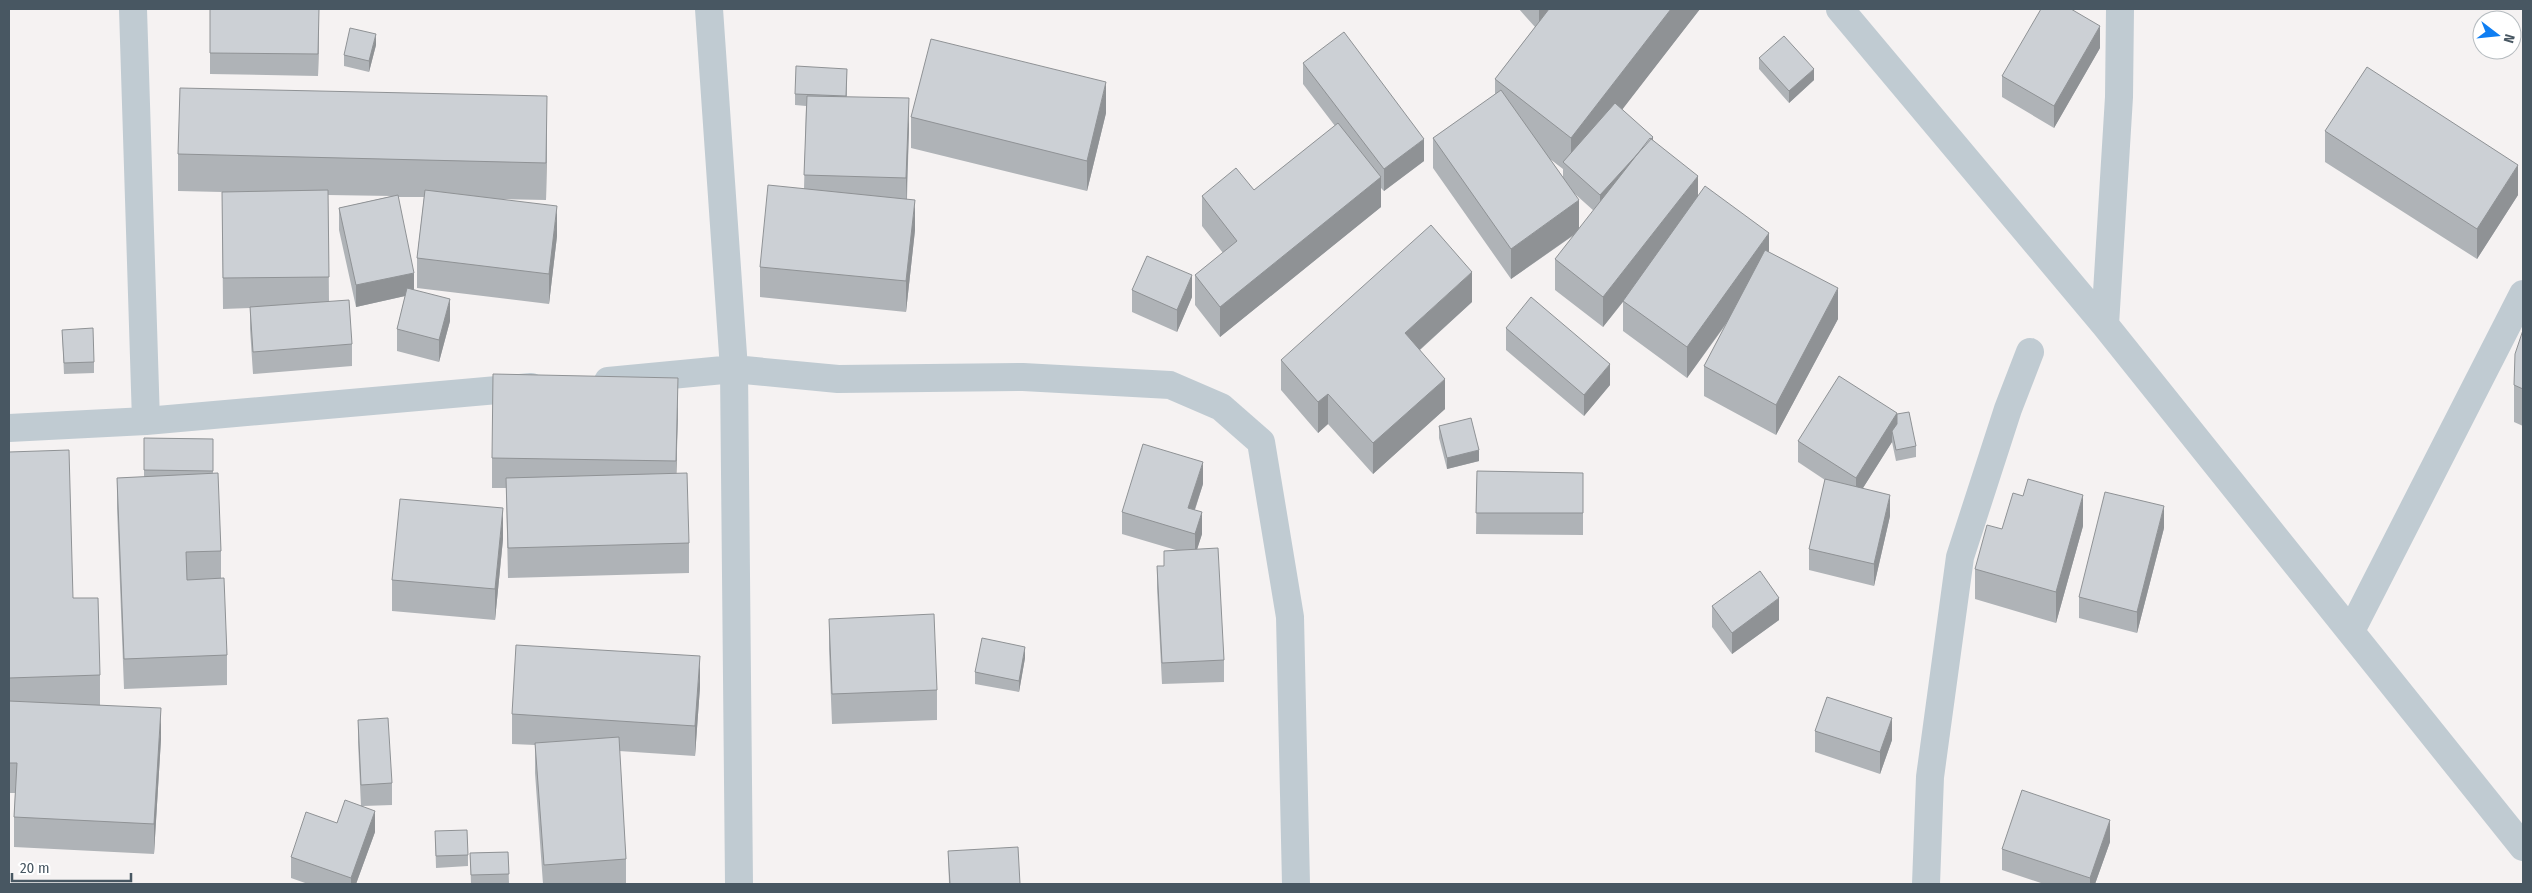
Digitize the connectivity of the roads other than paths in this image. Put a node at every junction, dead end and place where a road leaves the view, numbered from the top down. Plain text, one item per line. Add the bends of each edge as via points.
1 (133, 9) edge
2 (708, 9) edge
3 (1840, 9) edge
4 (2120, 9) edge
5 (2523, 294) edge
6 (2105, 325) junction
7 (2030, 352) dead end
8 (734, 370) junction
9 (587, 382) edge
10 (558, 385) edge
11 (146, 421) junction
12 (9, 428) edge
13 (2351, 631) junction
14 (2523, 847) edge
15 (739, 884) edge
16 (1296, 884) edge
17 (1926, 884) edge

1 - 11 street
2 - 8 street
3 - 6 street
4 - 6 street via 2119,97
5 - 13 street
6 - 13 street
7 - 17 street via 2008,408 1960,557 1930,777
8 - 9 street
8 - 15 street
8 - 16 street via 838,379 1023,377 1170,385 1221,407 1261,442 1290,617
10 - 11 street
11 - 12 street
13 - 14 street

